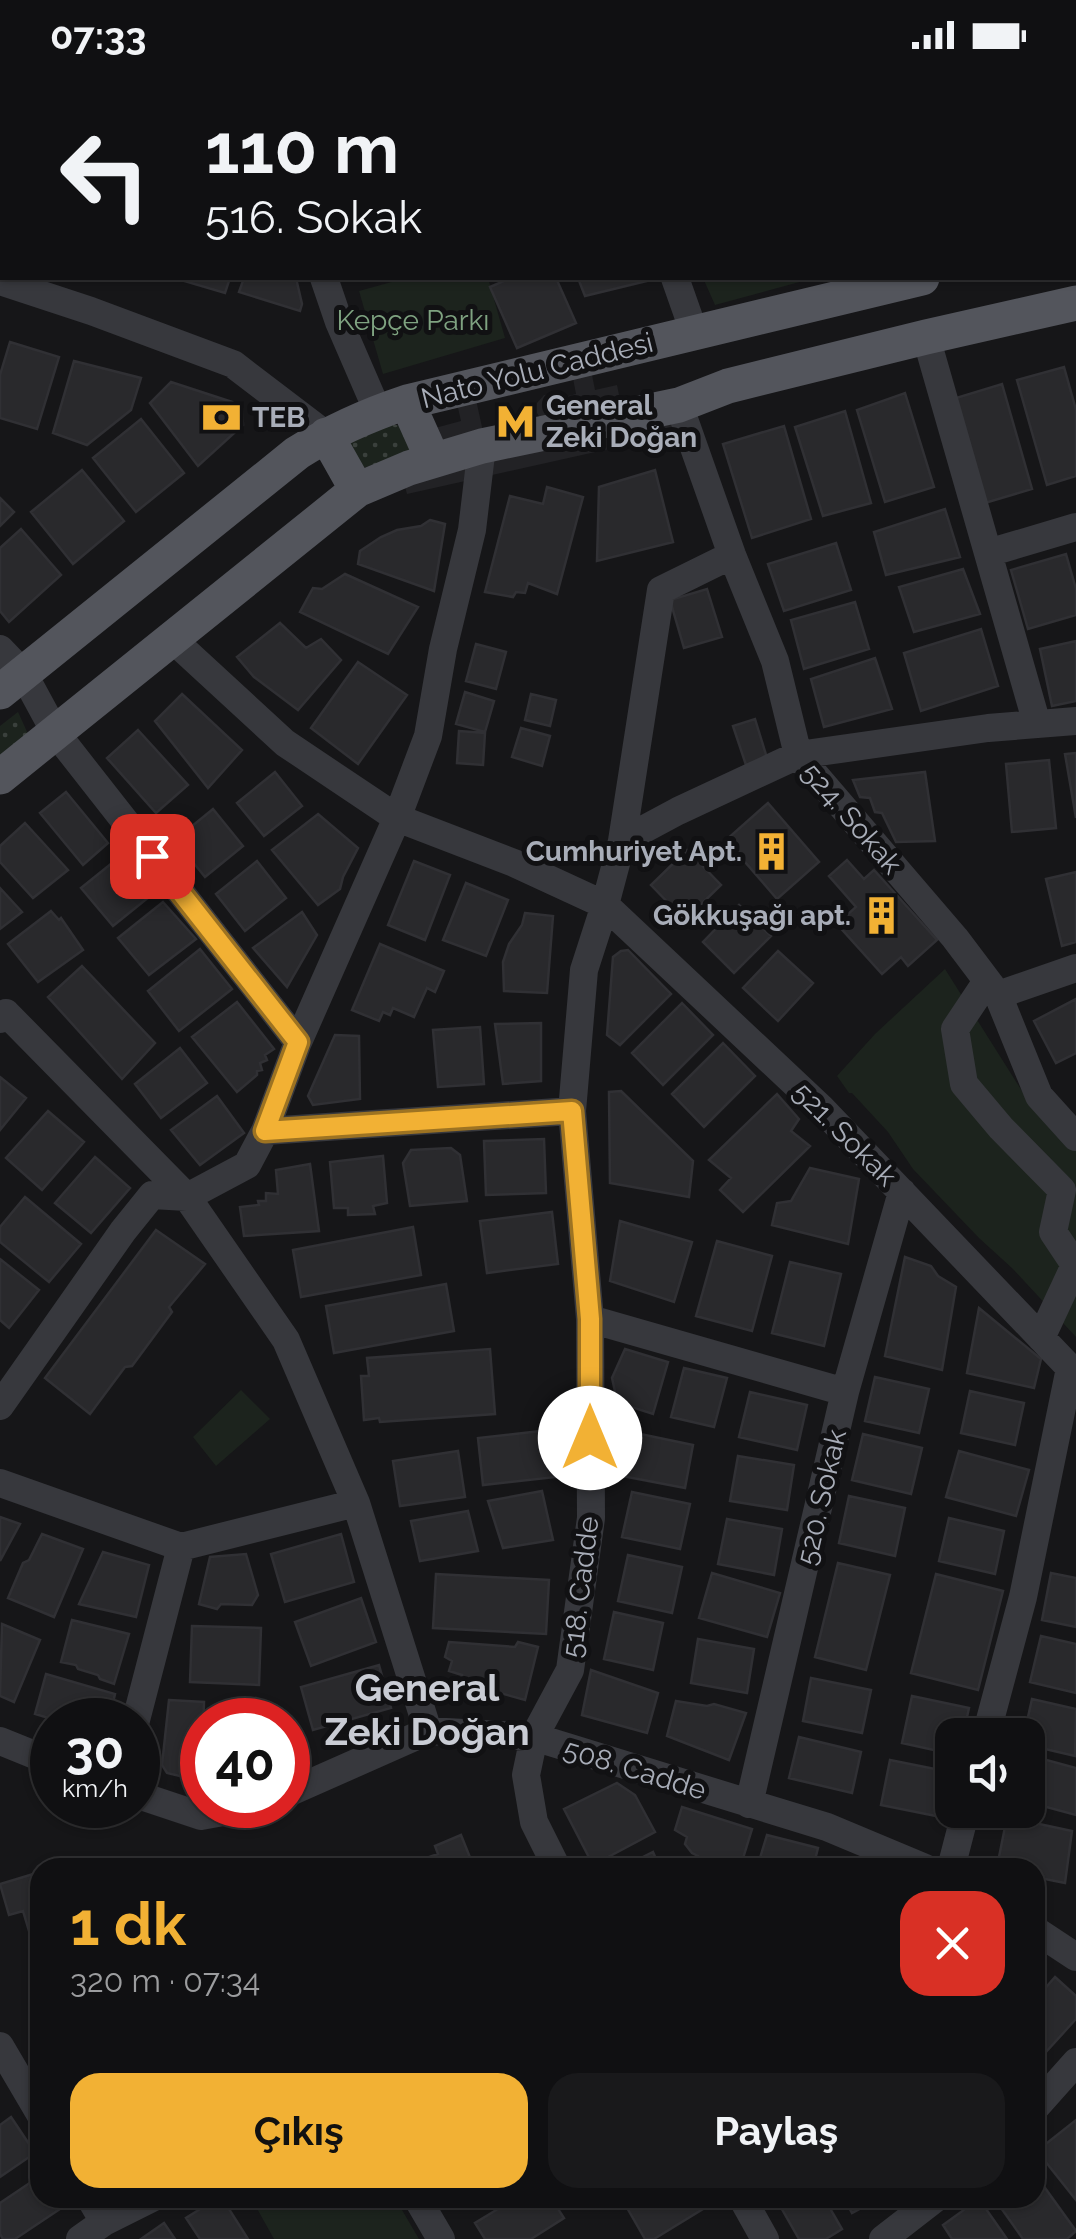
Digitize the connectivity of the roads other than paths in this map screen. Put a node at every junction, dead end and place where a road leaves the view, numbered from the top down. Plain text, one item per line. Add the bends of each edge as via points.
1 (325, 280) edge
2 (676, 280) edge
3 (909, 280) edge
4 (0, 281) edge
5 (1076, 302) edge
6 (694, 332) junction
7 (926, 336) junction
8 (679, 405) junction
9 (392, 407) junction
10 (326, 435) junction
11 (482, 446) junction
12 (432, 460) junction
13 (357, 490) junction
14 (1076, 527) edge
15 (988, 553) junction
16 (732, 555) junction
17 (170, 638) junction
18 (8, 671) edge
19 (1076, 721) edge
20 (1037, 724) junction
21 (55, 732) junction
22 (798, 755) junction
23 (0, 777) edge
24 (397, 818) junction
25 (622, 841) junction
26 (605, 905) junction
27 (1076, 968) edge
28 (992, 988) junction
29 (0, 1019) edge
30 (298, 1042) junction
31 (572, 1111) junction
32 (265, 1131) junction
33 (1076, 1136) edge
34 (902, 1192) junction
35 (187, 1197) junction
36 (590, 1319) junction
37 (1041, 1338) junction
38 (1073, 1370) edge
39 (845, 1392) junction
40 (0, 1406) edge
41 (0, 1483) edge
42 (356, 1503) junction
43 (182, 1547) junction
44 (142, 1698) edge
45 (991, 1718) edge
46 (428, 1731) junction
47 (534, 1738) junction
48 (0, 1741) edge
49 (30, 1753) edge
50 (310, 1783) edge
51 (750, 1804) junction
52 (961, 1828) edge
53 (552, 1858) edge
54 (901, 1858) edge
55 (954, 1858) edge
56 (1045, 1937) edge
57 (1076, 1958) edge
58 (0, 2046) edge
59 (1076, 2062) edge
60 (30, 2097) edge
61 (1045, 2097) edge
62 (423, 2208) edge
63 (748, 2208) edge
64 (923, 2208) edge
65 (97, 2210) edge
66 (80, 2239) edge
67 (441, 2239) edge
68 (765, 2239) edge
69 (883, 2239) edge

1 - 9 street via 339,322
2 - 6 street
3 - 6 main road, Nato Yolu Caddesi
4 - 10 street via 233,364
5 - 7 main road
6 - 9 main road, Nato Yolu Caddesi
7 - 8 main road via 728,386
7 - 15 street
8 - 11 main road
8 - 16 street, 524. Sokak
9 - 10 main road, Nato Yolu Caddesi
9 - 12 main road
10 - 13 main road
10 - 18 main road, Nato Yolu Caddesi
11 - 12 main road
11 - 24 street via 472,530 428,736
12 - 13 main road
13 - 17 main road
14 - 15 street
15 - 20 street
16 - 22 street, 524. Sokak via 775,661
16 - 25 street, 518. Cadde via 661,590
17 - 21 main road
17 - 24 street, 521. Sokak via 284,743
18 - 21 street
19 - 20 street
20 - 22 street
21 - 23 main road
21 - 30 street
22 - 25 street
22 - 28 street, 524. Sokak
24 - 26 street, 521. Sokak
24 - 30 street
25 - 26 street, 518. Cadde
26 - 31 street, 518. Cadde via 584,970
26 - 34 street, 521. Sokak
27 - 28 street
28 - 33 street, 524. Sokak via 1039,1096
28 - 37 street via 955,1029 964,1084 1062,1190 1053,1232 1076,1265
29 - 35 street via 6,1013
30 - 32 street
31 - 32 street
31 - 36 street, 518. Cadde
32 - 35 street via 248,1165
34 - 37 street, 521. Sokak
34 - 39 street, 520. Sokak
35 - 40 street via 152,1195
35 - 42 street via 286,1340
36 - 39 street
36 - 47 street, 518. Cadde via 591,1518 570,1670
37 - 38 street, 521. Sokak
38 - 45 street
39 - 51 street, 520. Sokak
41 - 43 street
42 - 43 street
42 - 46 street
43 - 44 street
46 - 47 street, 508. Cadde
46 - 50 street, 508. Cadde
47 - 51 street, 508. Cadde
47 - 53 street, 518. Cadde via 526,1775 534,1822
48 - 49 street
51 - 54 street, 508. Cadde
52 - 55 street
56 - 57 street
58 - 60 street
59 - 61 street
62 - 67 street
63 - 68 street
64 - 69 street
65 - 66 street

